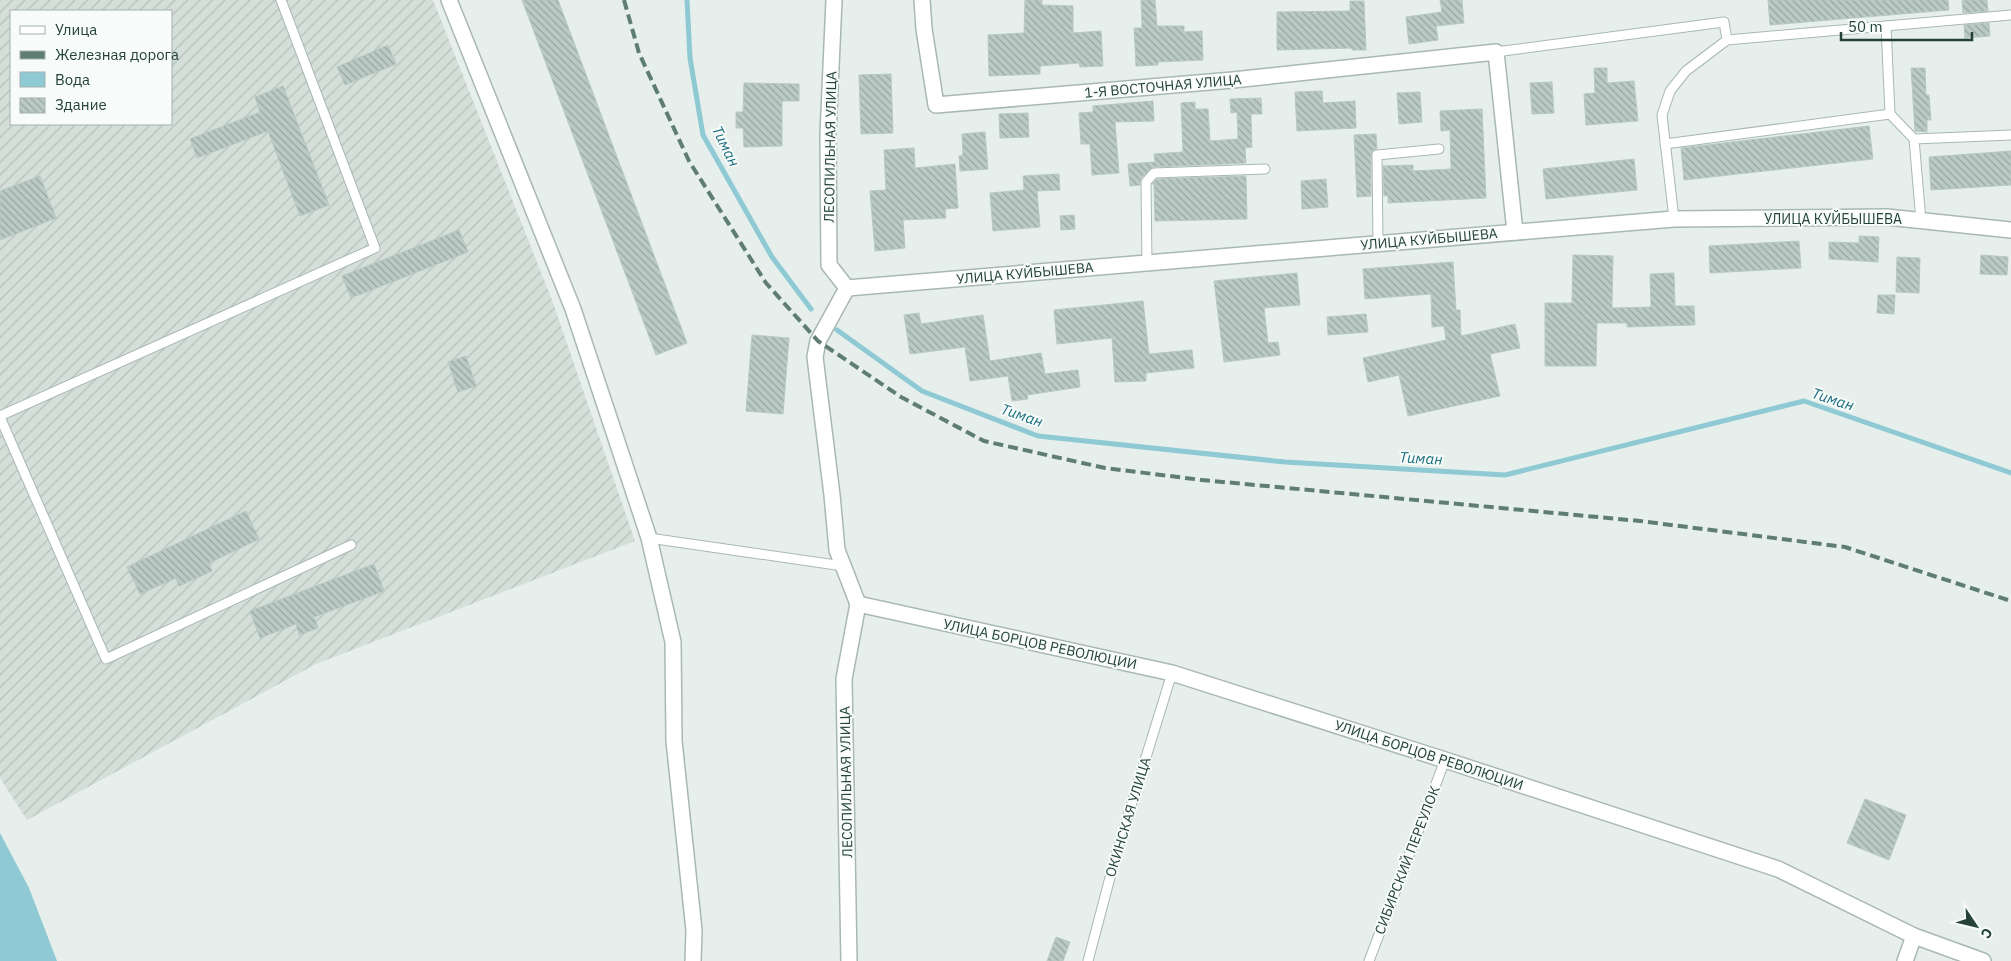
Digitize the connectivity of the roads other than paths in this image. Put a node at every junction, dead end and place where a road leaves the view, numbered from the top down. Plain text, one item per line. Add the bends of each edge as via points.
1 (281, 0) edge
2 (449, 0) edge
3 (834, 0) edge
4 (922, 0) edge
5 (2011, 15) edge
6 (1886, 26) junction
7 (1726, 40) junction
8 (1496, 52) junction
9 (1890, 114) junction
10 (2011, 135) edge
11 (1914, 139) junction
12 (1666, 144) junction
13 (1439, 149) dead end
14 (1265, 169) dead end
15 (1674, 220) junction
16 (1922, 221) junction
17 (2011, 230) edge
18 (1515, 232) junction
19 (1378, 243) junction
20 (1148, 263) junction
21 (847, 288) junction
22 (0, 416) edge
23 (649, 538) junction
24 (351, 545) dead end
25 (843, 566) junction
26 (858, 604) junction
27 (1172, 673) junction
28 (1445, 760) junction
29 (1914, 936) junction
30 (693, 961) edge
31 (849, 961) edge
32 (1088, 961) edge
33 (1369, 961) edge
34 (1905, 961) edge
35 (1983, 961) edge

1 - 22 lane via 375,248
2 - 23 street via 572,309
3 - 21 street, ЛЕСОПИЛЬНАЯ УЛИЦА via 828,134 829,265
4 - 8 street, 1-Я ВОСТОЧНАЯ УЛИЦА via 936,106 1232,80
5 - 6 lane
6 - 7 lane
6 - 9 lane
7 - 8 lane via 1724,22
7 - 12 lane via 1686,71 1670,91 1662,115
8 - 18 street
9 - 11 lane
9 - 12 lane
10 - 11 lane
11 - 16 lane
12 - 15 lane
13 - 19 lane via 1377,156
14 - 20 lane via 1154,172 1146,182
15 - 16 street, УЛИЦА КУЙБЫШЕВА via 1887,217
15 - 18 street, УЛИЦА КУЙБЫШЕВА
16 - 17 street, УЛИЦА КУЙБЫШЕВА
18 - 19 street, УЛИЦА КУЙБЫШЕВА
19 - 20 street, УЛИЦА КУЙБЫШЕВА
20 - 21 street, УЛИЦА КУЙБЫШЕВА
21 - 25 street via 818,341 815,357 837,550
22 - 24 lane via 106,659
23 - 25 lane
23 - 30 street via 673,642 674,741 694,930
25 - 26 street
26 - 27 street, УЛИЦА БОРЦОВ РЕВОЛЮЦИИ
26 - 31 street, ЛЕСОПИЛЬНАЯ УЛИЦА via 844,679
27 - 28 street, УЛИЦА БОРЦОВ РЕВОЛЮЦИИ
27 - 32 lane, ОКИНСКАЯ УЛИЦА
28 - 29 street, УЛИЦА БОРЦОВ РЕВОЛЮЦИИ via 1778,869
28 - 33 lane, СИБИРСКИЙ ПЕРЕУЛОК
29 - 34 street
29 - 35 street, УЛИЦА БОРЦОВ РЕВОЛЮЦИИ

